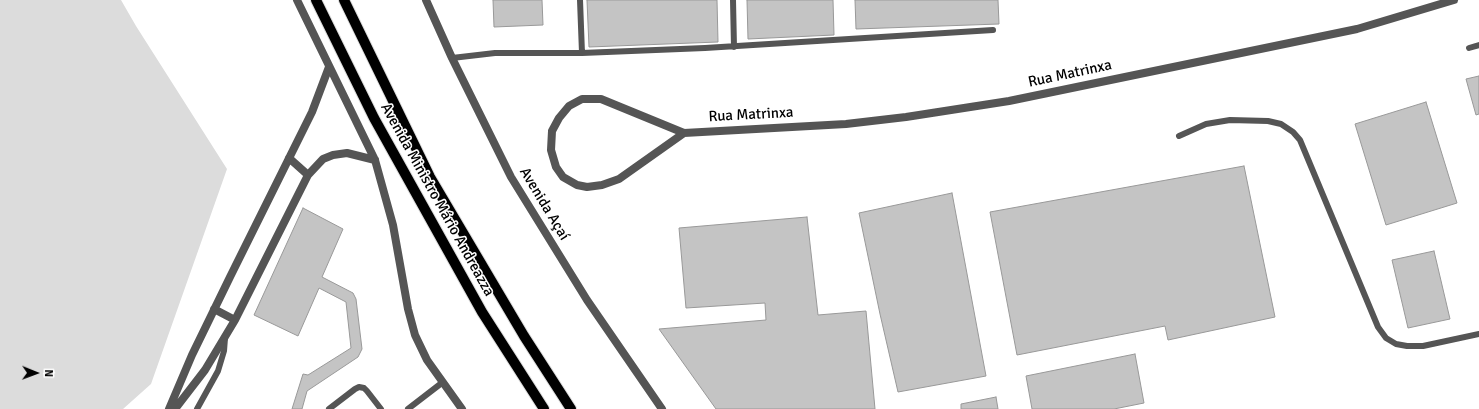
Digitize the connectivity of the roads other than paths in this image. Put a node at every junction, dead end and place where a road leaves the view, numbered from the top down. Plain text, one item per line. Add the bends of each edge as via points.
1 (297, 0) edge
2 (316, 0) edge
3 (344, 0) edge
4 (426, 0) edge
5 (580, 0) edge
6 (733, 0) edge
7 (1454, 0) edge
8 (993, 30) dead end
9 (1479, 45) edge
10 (734, 47) junction
11 (1469, 48) dead end
12 (582, 53) junction
13 (452, 58) junction
14 (329, 67) junction
15 (684, 133) junction
16 (1179, 136) dead end
17 (289, 158) junction
18 (375, 160) junction
19 (308, 175) junction
20 (214, 309) junction
21 (235, 320) junction
22 (1479, 334) edge
23 (225, 336) junction
24 (443, 382) junction
25 (169, 409) edge
26 (175, 409) edge
27 (197, 409) edge
28 (329, 409) edge
29 (381, 409) edge
30 (408, 409) edge
31 (462, 409) edge
32 (544, 409) edge
33 (571, 409) edge
34 (662, 409) edge

1 - 14 street
2 - 32 main road, Avenida Ministro Mário Andreazza via 374,118 482,312
3 - 33 main road, Avenida Ministro Mário Andreazza via 430,177 524,336
4 - 13 street, Avenida Açaí
5 - 12 lane
6 - 10 lane
7 - 15 street, Rua Matrinxa via 1357,29 1009,101 846,124
8 - 10 lane
9 - 11 lane
10 - 12 lane
12 - 13 lane via 495,53
13 - 34 street, Avenida Açaí via 511,177 587,300
14 - 17 street via 312,112
14 - 18 street
15 - 15 street, Rua Matrinxa via 601,99 582,99 569,106 552,130 551,150 556,167 563,177 577,185 602,185 619,178
16 - 22 lane via 1206,124 1230,120 1281,124 1300,140 1378,327 1386,338 1396,344 1423,346
17 - 19 street
17 - 20 street
18 - 19 street via 347,153 333,155 323,159
18 - 24 street via 393,225 415,335 426,360
19 - 21 street
20 - 21 street
20 - 25 street
21 - 23 street
23 - 26 street via 205,370
23 - 27 lane via 218,371
24 - 30 lane
24 - 31 street
28 - 29 lane via 359,387 367,391

